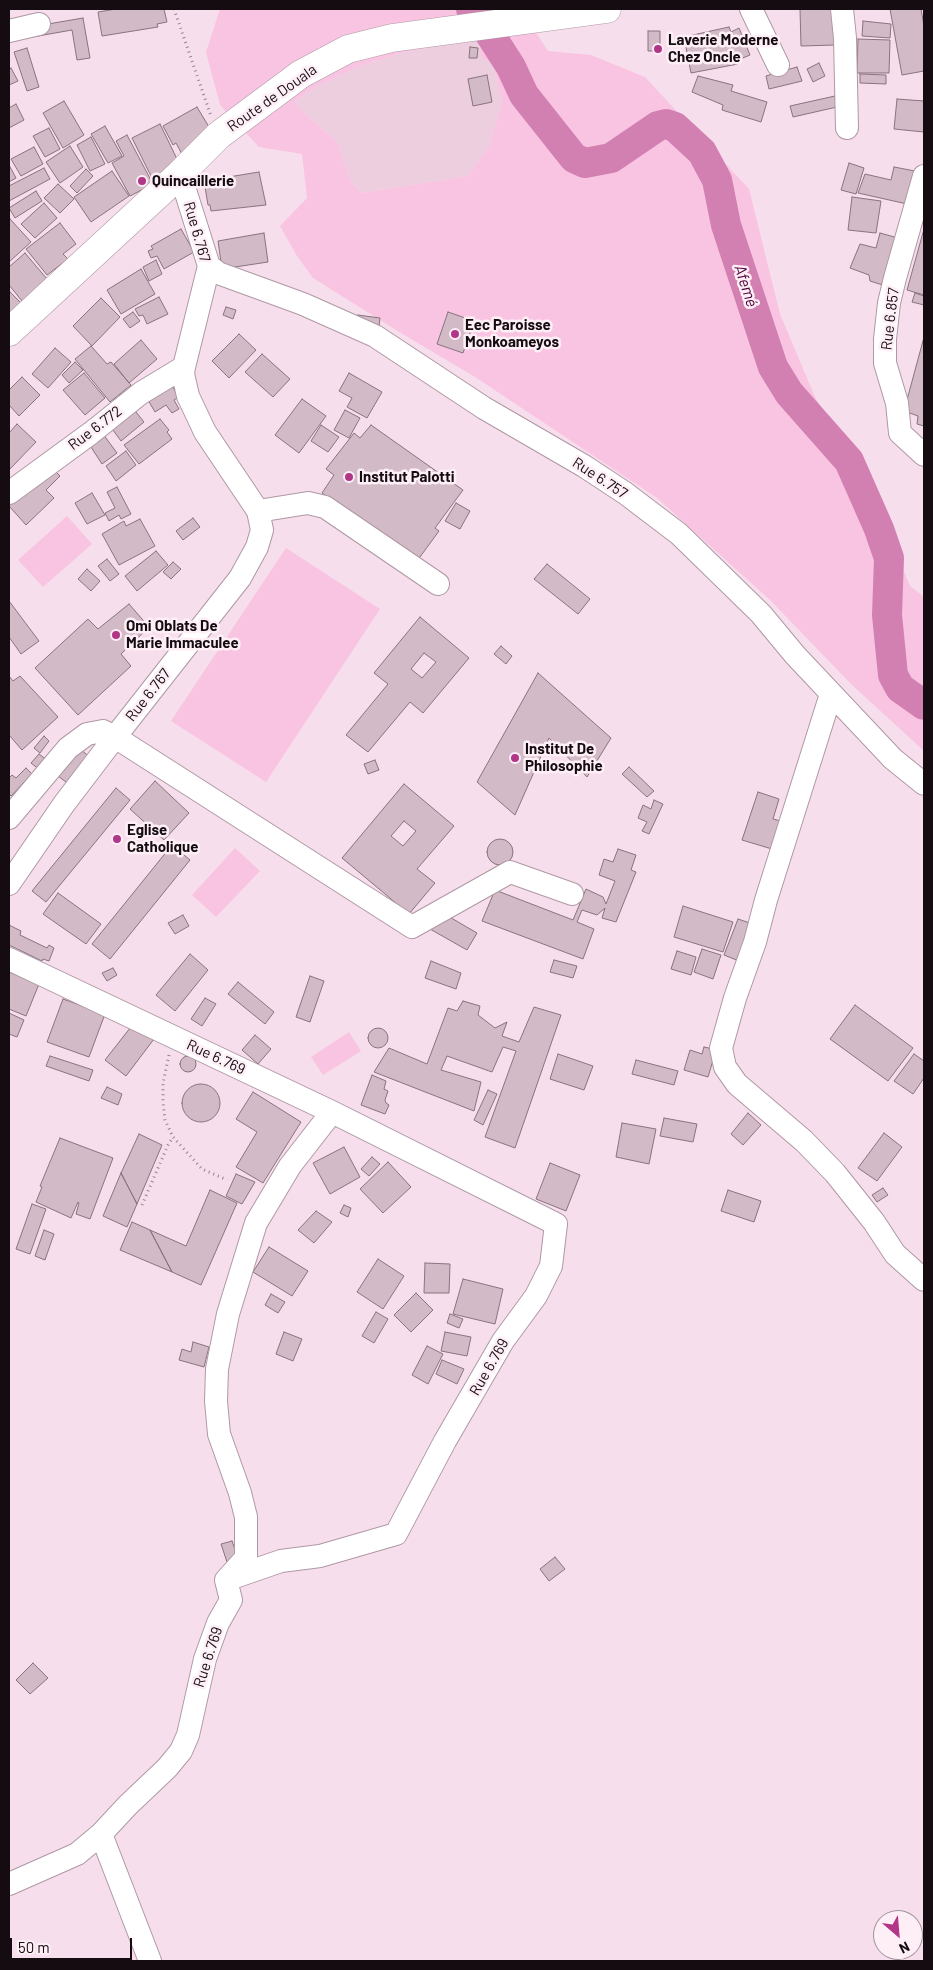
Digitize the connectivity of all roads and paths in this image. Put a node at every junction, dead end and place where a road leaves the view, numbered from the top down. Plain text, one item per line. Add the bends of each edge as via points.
1 (174, 9) edge
2 (607, 9) edge
3 (751, 9) edge
4 (842, 9) edge
5 (510, 17) edge
6 (39, 24) dead end
7 (9, 31) edge
8 (778, 65) dead end
9 (847, 128) dead end
10 (219, 135) junction
11 (180, 174) junction
12 (924, 176) edge
13 (209, 266) junction
14 (9, 332) edge
15 (184, 367) junction
16 (924, 455) edge
17 (9, 493) edge
18 (258, 511) junction
19 (438, 584) dead end
20 (831, 694) junction
21 (115, 737) junction
22 (924, 784) edge
23 (9, 818) edge
24 (9, 884) edge
25 (572, 894) dead end
26 (9, 959) edge
27 (173, 1036) junction
28 (332, 1112) junction
29 (173, 1137) junction
30 (227, 1180) dead end
31 (142, 1205) dead end
32 (924, 1280) edge
33 (226, 1580) junction
34 (102, 1834) junction
35 (9, 1884) edge
36 (150, 1961) edge

1 - 10 path
2 - 5 highway, Route de Douala
3 - 8 street
4 - 9 street
5 - 10 highway, Route de Douala via 348,49 301,74
6 - 7 street
10 - 11 highway, Route de Douala
11 - 13 street, Rue 6.767
11 - 14 highway, Route de Douala
12 - 16 street, Rue 6.857 via 889,303 885,339 885,363 897,403 900,433
13 - 15 street, Rue 6.767
13 - 20 street, Rue 6.757 via 218,273 303,304 375,336 484,408 625,493 679,534 761,614
15 - 17 street, Rue 6.772 via 141,393
15 - 18 street, Rue 6.767 via 188,396 206,432
18 - 19 street via 308,503 324,507
18 - 21 street, Rue 6.767 via 262,530 258,547 240,578
20 - 22 street, Rue 6.757 via 893,759
20 - 32 street via 721,1048 725,1067 736,1084 804,1141 868,1215 895,1254
21 - 23 street via 103,731 87,734 68,748
21 - 24 street
21 - 25 street, Rue 6.767 via 412,927 510,872
26 - 27 street, Rue 6.769
27 - 28 street, Rue 6.769
27 - 29 path via 163,1083 165,1120
28 - 33 street via 290,1166 256,1223 228,1314 217,1369 216,1401 219,1434 246,1517 246,1558
28 - 33 street, Rue 6.769 via 556,1224 551,1266 536,1296 503,1341 445,1441 396,1534 320,1556 282,1561
29 - 30 path via 202,1169
29 - 31 path
33 - 34 street, Rue 6.769 via 231,1600 218,1623 205,1659 188,1735 181,1751
34 - 35 street, Rue 6.769 via 77,1854
34 - 36 street

